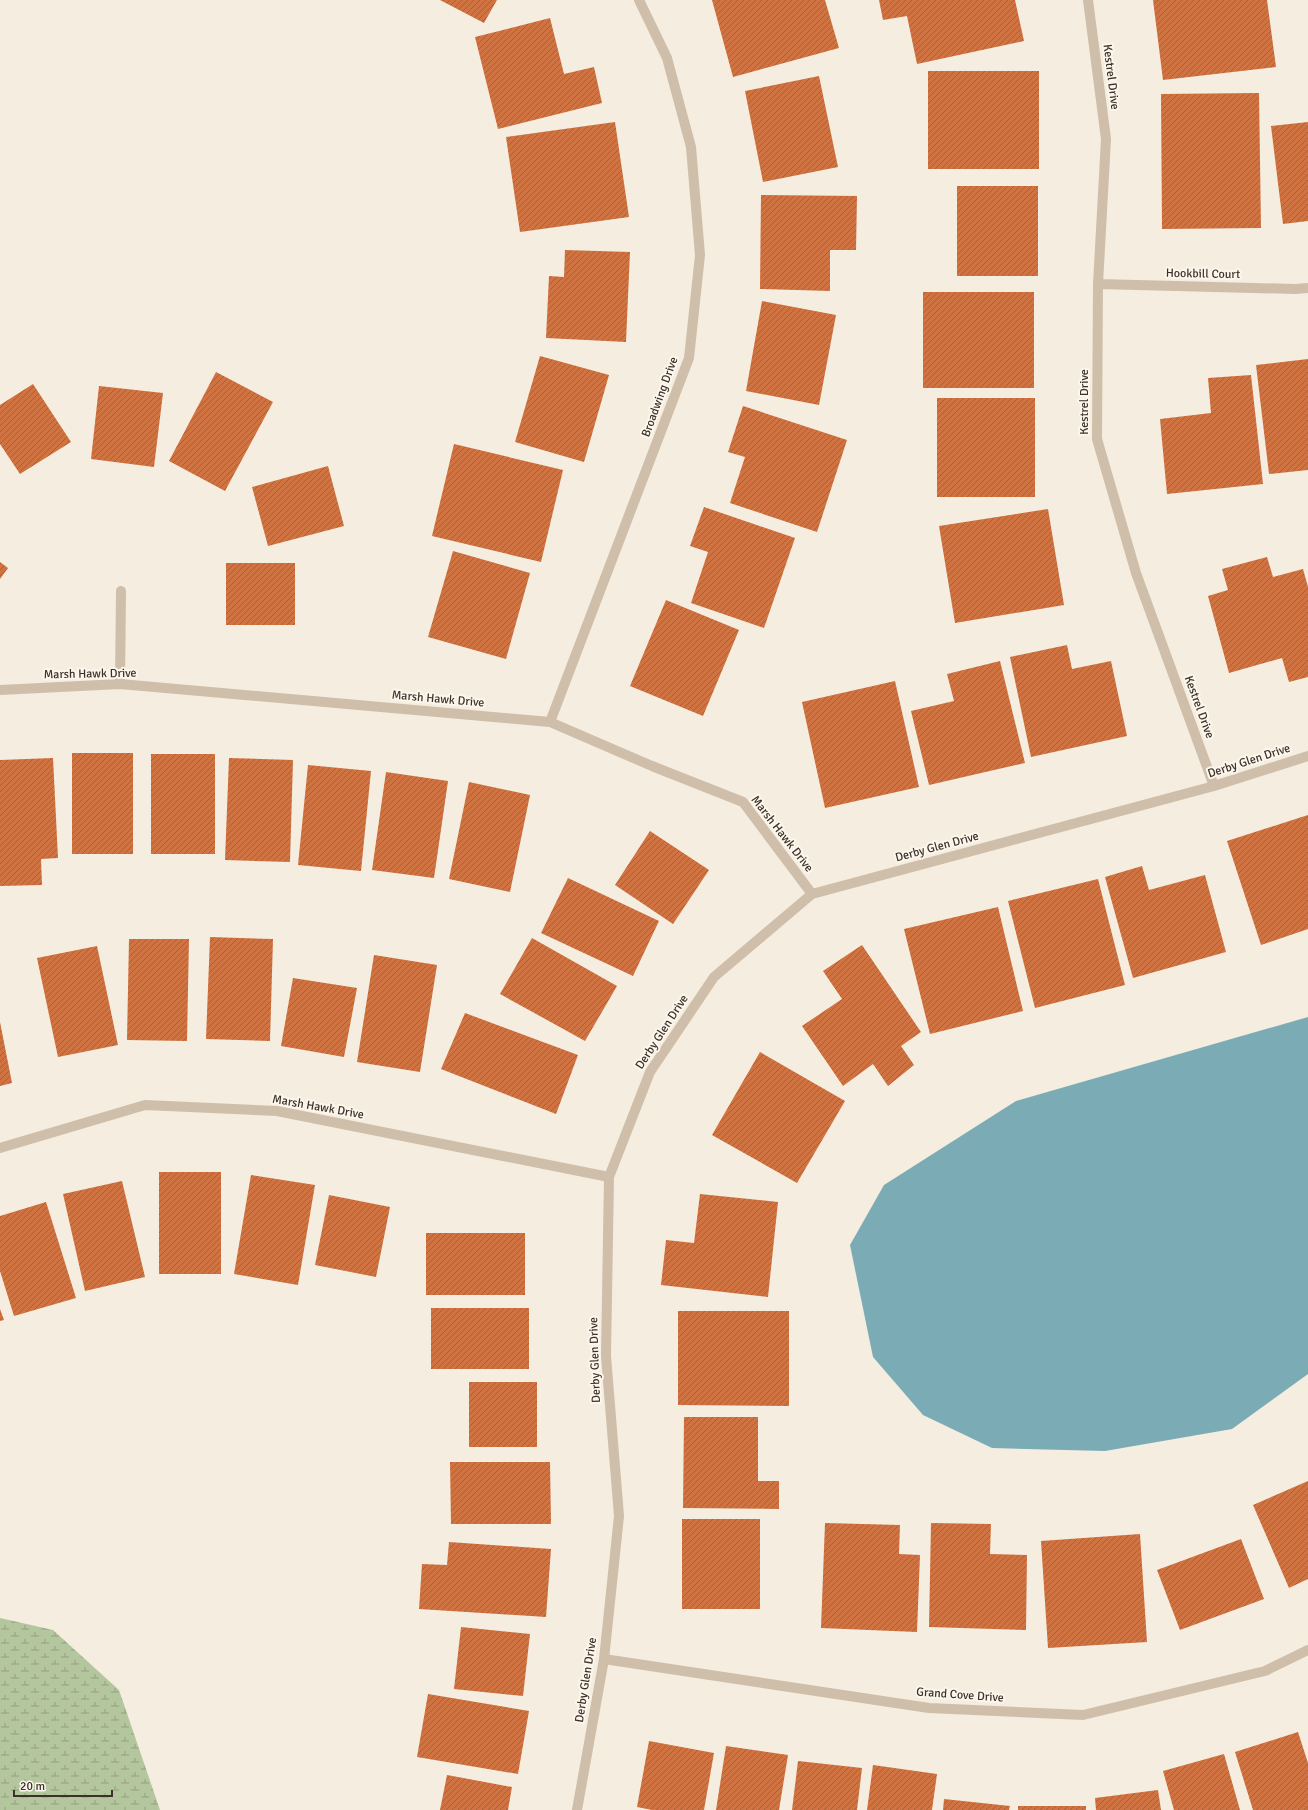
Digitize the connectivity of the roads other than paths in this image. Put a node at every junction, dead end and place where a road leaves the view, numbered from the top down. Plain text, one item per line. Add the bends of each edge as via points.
1 (639, 0) edge
2 (1088, 0) edge
3 (1098, 284) junction
4 (1308, 288) edge
5 (121, 591) dead end
6 (120, 684) junction
7 (0, 690) edge
8 (550, 722) junction
9 (1308, 756) edge
10 (1214, 786) junction
11 (812, 894) junction
12 (0, 1148) edge
13 (608, 1177) junction
14 (1308, 1650) edge
15 (604, 1659) junction
16 (577, 1810) edge

1 - 8 street, Broadwing Drive via 667,58 691,147 700,255 689,358
2 - 3 street, Kestrel Drive via 1106,139
3 - 4 street, Hookbill Court
3 - 10 street, Kestrel Drive via 1097,439 1136,573
5 - 6 street
6 - 7 street, Marsh Hawk Drive
6 - 8 street, Marsh Hawk Drive
8 - 11 street, Marsh Hawk Drive via 743,802
9 - 10 street, Derby Glen Drive
10 - 11 street, Derby Glen Drive
11 - 13 street, Derby Glen Drive via 714,977 650,1072
12 - 13 street, Marsh Hawk Drive via 145,1105 277,1111
13 - 15 street, Derby Glen Drive via 606,1356 619,1516
14 - 15 street, Grand Cove Drive via 1265,1671 1084,1715 929,1708
15 - 16 street, Derby Glen Drive

